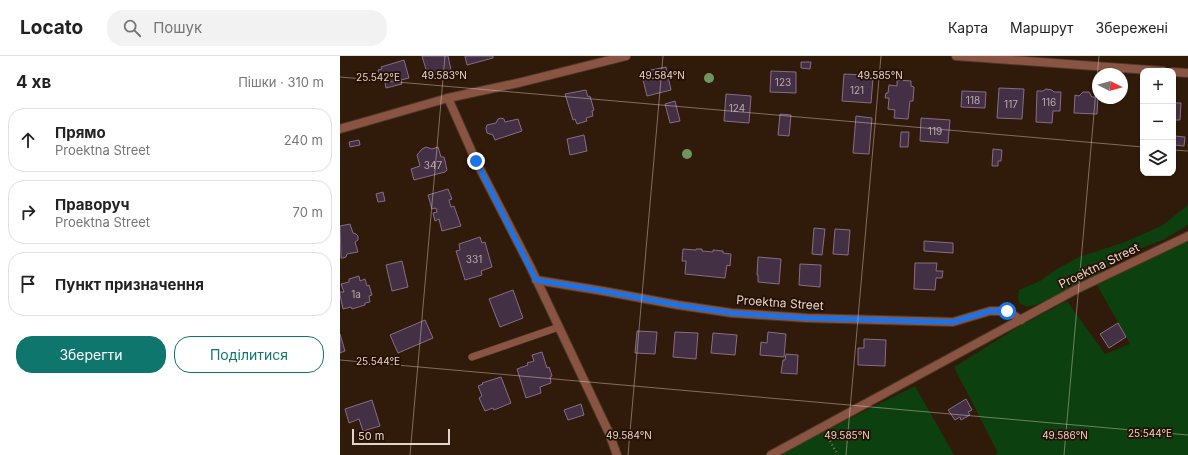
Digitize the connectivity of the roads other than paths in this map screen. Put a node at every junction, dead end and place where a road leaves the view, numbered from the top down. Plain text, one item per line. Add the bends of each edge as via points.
1 (626, 56) edge
2 (956, 56) edge
3 (1140, 69) edge
4 (1176, 72) edge
5 (1188, 73) edge
6 (448, 98) junction
7 (340, 129) edge
8 (1188, 236) edge
9 (536, 280) junction
10 (1021, 320) junction
11 (559, 328) junction
12 (472, 357) dead end
13 (617, 455) edge
14 (771, 455) edge

1 - 6 street
2 - 3 street
4 - 5 street
6 - 7 street
6 - 9 street via 476,161
8 - 10 street, Proektna Street via 1077,289
9 - 10 street, Proektna Street via 732,313 953,322 990,311 1007,311
9 - 11 street
10 - 14 street, Proektna Street
11 - 12 lane
11 - 13 street

